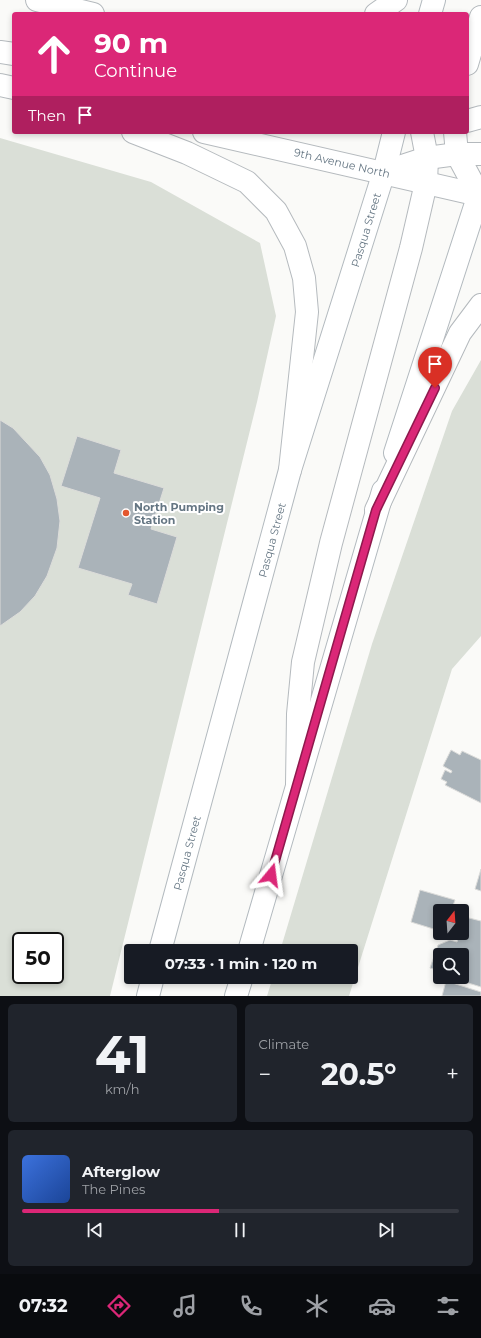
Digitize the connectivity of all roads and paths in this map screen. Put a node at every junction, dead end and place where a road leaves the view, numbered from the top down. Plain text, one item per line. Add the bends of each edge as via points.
1 (37, 0) edge
2 (396, 0) edge
3 (434, 0) edge
4 (85, 12) edge
5 (380, 12) edge
6 (431, 12) edge
7 (481, 17) edge
8 (0, 52) edge
9 (12, 54) edge
10 (469, 57) edge
11 (0, 84) edge
12 (12, 87) edge
13 (469, 104) edge
14 (481, 107) edge
15 (481, 117) edge
16 (469, 120) edge
17 (138, 134) edge
18 (213, 134) edge
19 (394, 134) edge
20 (422, 134) edge
21 (455, 134) edge
22 (457, 154) junction
23 (481, 154) edge
24 (427, 158) junction
25 (384, 172) junction
26 (426, 183) junction
27 (480, 193) edge
28 (481, 305) edge
29 (290, 470) junction
30 (376, 510) junction
31 (297, 784) junction
32 (162, 944) edge
33 (251, 944) edge
34 (151, 984) edge
35 (240, 984) edge
36 (148, 996) edge
37 (236, 996) edge

1 - 4 main road
2 - 5 main road
3 - 6 main road
7 - 10 main road
8 - 9 main road
11 - 12 main road
13 - 14 main road
15 - 16 main road
17 - 29 main road via 187,153 247,182 276,210 295,246 304,278 307,312
18 - 25 main road, 9th Avenue North
19 - 25 main road, Pasqua Street
20 - 24 main road
21 - 22 main road
22 - 23 main road
22 - 24 main road
22 - 27 main road
24 - 25 main road
24 - 26 main road
25 - 26 main road, 9th Avenue North
25 - 29 main road, Pasqua Street
26 - 27 main road, 9th Avenue North
26 - 31 main road via 411,248 331,543 303,662 298,714
27 - 30 main road
28 - 30 main road via 460,333
29 - 32 main road, Pasqua Street
30 - 31 main road
31 - 33 main road
34 - 36 main road
35 - 37 main road

